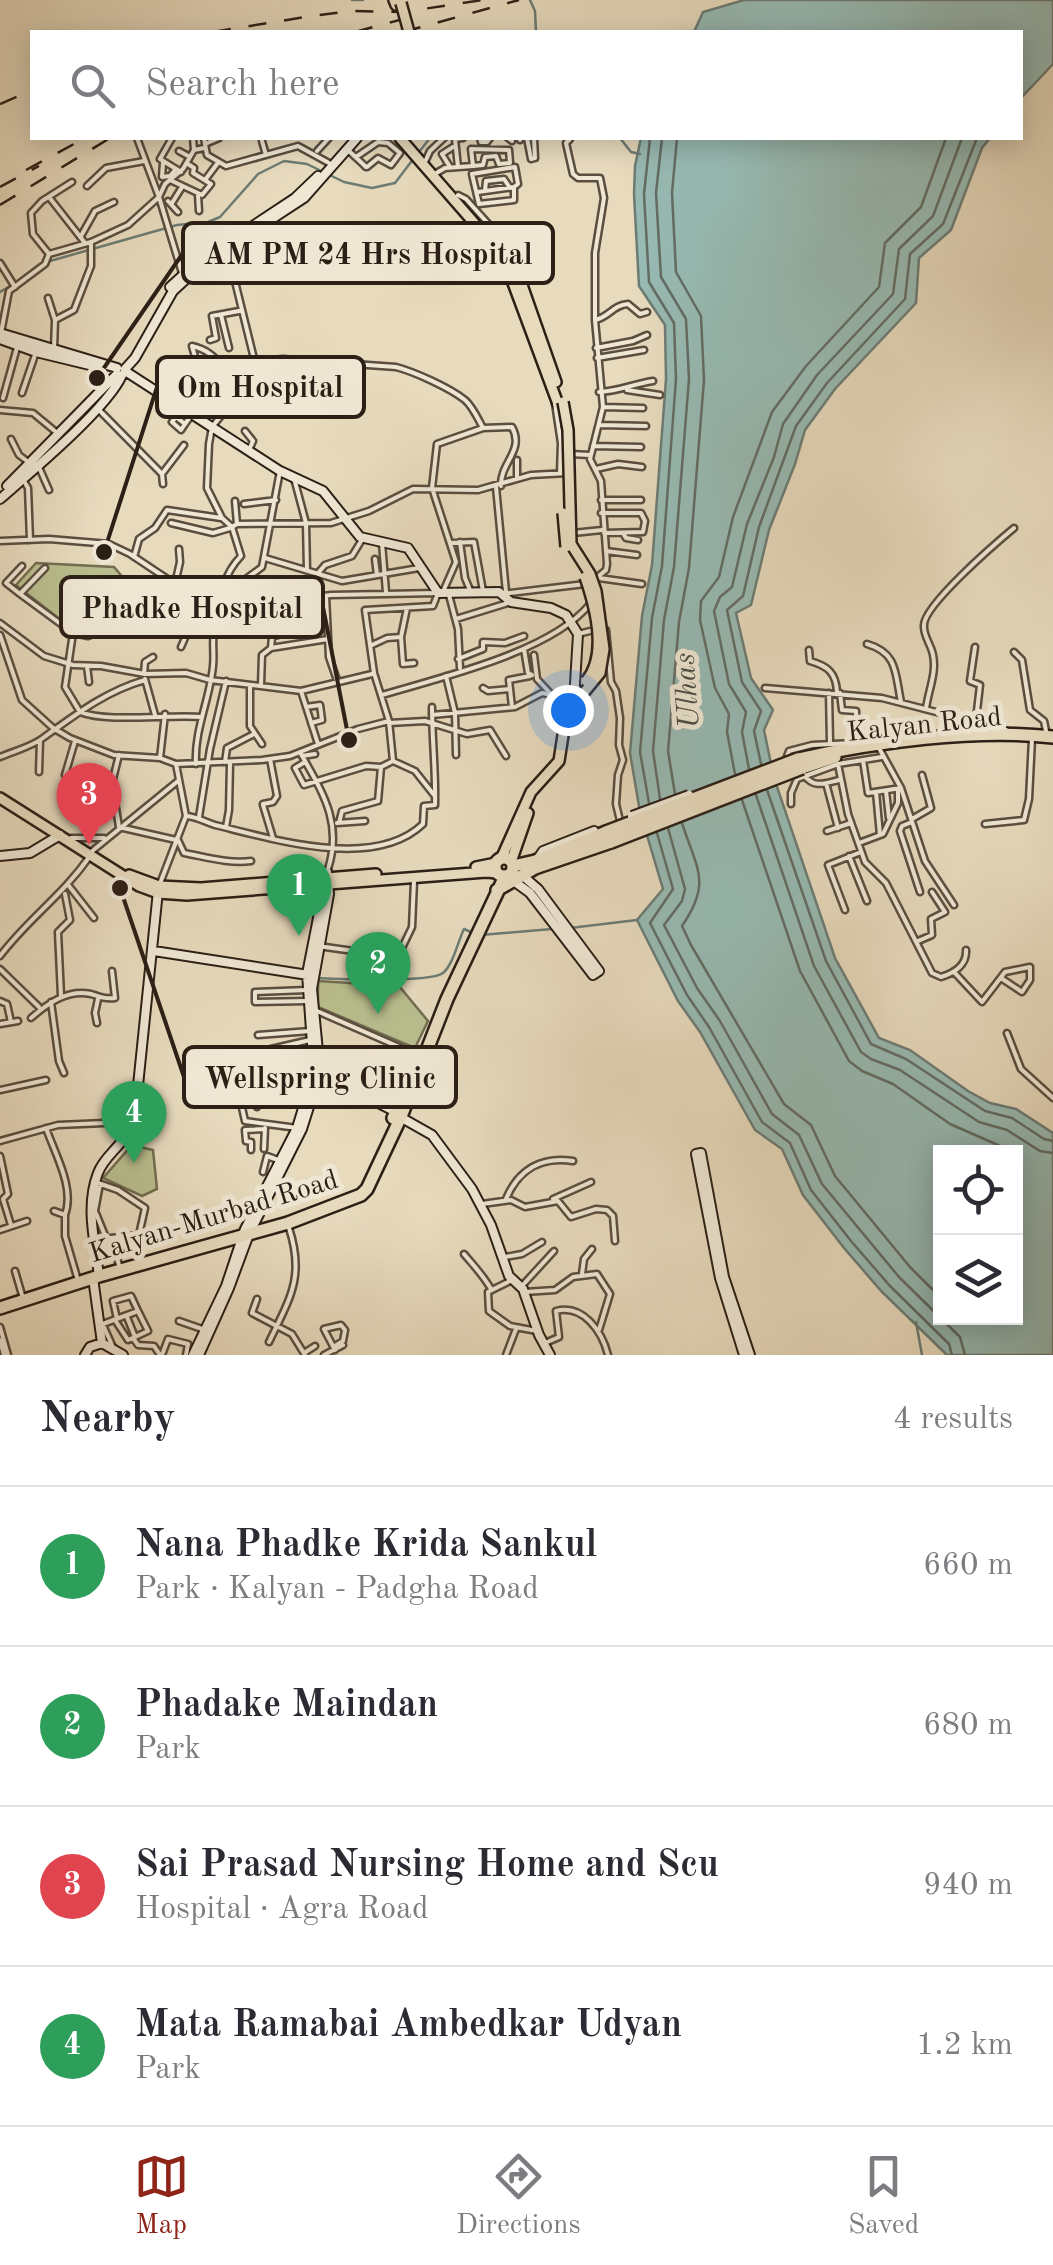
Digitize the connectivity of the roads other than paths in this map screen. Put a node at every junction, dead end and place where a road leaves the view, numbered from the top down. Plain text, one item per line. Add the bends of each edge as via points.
1 (398, 2) edge
2 (405, 30) edge
3 (138, 140) edge
4 (171, 140) edge
5 (193, 140) edge
6 (327, 140) edge
7 (351, 140) edge
8 (352, 140) edge
9 (406, 140) edge
10 (442, 140) edge
11 (455, 140) edge
12 (467, 140) edge
13 (569, 140) edge
14 (262, 141) dead end
15 (204, 143) edge
16 (456, 146) junction
17 (347, 149) junction
18 (471, 149) junction
19 (180, 150) dead end
20 (194, 150) junction
21 (318, 152) dead end
22 (152, 154) dead end
23 (266, 154) junction
24 (171, 157) dead end
25 (190, 157) junction
26 (356, 157) junction
27 (424, 160) junction
28 (144, 161) junction
29 (164, 161) junction
30 (186, 163) junction
31 (218, 163) junction
32 (329, 165) junction
33 (473, 166) junction
34 (458, 167) junction
35 (450, 168) junction
36 (178, 170) junction
37 (435, 173) junction
38 (170, 180) junction
39 (205, 180) junction
40 (72, 182) dead end
41 (88, 186) dead end
42 (182, 186) junction
43 (513, 188) junction
44 (208, 189) junction
45 (485, 191) junction
46 (478, 193) junction
47 (198, 195) junction
48 (303, 195) junction
49 (458, 195) junction
50 (218, 196) dead end
51 (49, 197) junction
52 (158, 197) junction
53 (114, 202) dead end
54 (476, 206) junction
55 (198, 211) dead end
56 (178, 212) dead end
57 (80, 237) junction
58 (496, 240) junction
59 (89, 244) junction
60 (224, 251) junction
61 (48, 256) junction
62 (0, 264) edge
63 (184, 277) junction
64 (15, 286) junction
65 (48, 298) dead end
66 (242, 311) junction
67 (647, 312) dead end
68 (221, 315) junction
69 (56, 320) junction
70 (595, 320) junction
71 (0, 335) edge
72 (647, 335) dead end
73 (210, 340) dead end
74 (18, 342) junction
75 (229, 348) dead end
76 (596, 348) junction
77 (54, 349) junction
78 (644, 350) dead end
79 (36, 352) junction
80 (597, 358) junction
81 (257, 370) junction
82 (121, 371) junction
83 (653, 381) dead end
84 (245, 383) junction
85 (202, 384) junction
86 (626, 389) junction
87 (599, 392) junction
88 (22, 393) dead end
89 (660, 395) dead end
90 (3, 398) dead end
91 (559, 398) junction
92 (202, 401) dead end
93 (603, 407) junction
94 (97, 408) junction
95 (184, 408) junction
96 (643, 408) dead end
97 (0, 410) edge
98 (193, 413) junction
99 (185, 424) dead end
100 (600, 425) junction
101 (646, 426) dead end
102 (212, 427) junction
103 (484, 428) junction
104 (245, 430) dead end
105 (59, 436) junction
106 (11, 439) dead end
107 (184, 445) dead end
108 (593, 446) junction
109 (641, 447) dead end
110 (250, 450) junction
111 (570, 454) junction
112 (590, 455) junction
113 (517, 460) dead end
114 (34, 465) junction
115 (642, 467) dead end
116 (596, 469) junction
117 (280, 470) junction
118 (560, 473) junction
119 (162, 474) junction
120 (22, 476) junction
121 (294, 478) junction
122 (517, 478) junction
123 (163, 484) dead end
124 (499, 486) junction
125 (432, 488) junction
126 (50, 490) dead end
127 (0, 497) edge
128 (276, 500) junction
129 (601, 500) junction
130 (641, 500) dead end
131 (235, 501) dead end
132 (244, 504) dead end
133 (600, 514) junction
134 (222, 518) junction
135 (343, 518) junction
136 (172, 523) dead end
137 (306, 523) junction
138 (271, 524) junction
139 (233, 526) junction
140 (1014, 528) dead end
141 (602, 532) junction
142 (623, 532) junction
143 (573, 533) dead end
144 (363, 538) junction
145 (30, 540) junction
146 (382, 540) junction
147 (638, 540) dead end
148 (0, 541) edge
149 (460, 542) junction
150 (450, 543) junction
151 (178, 550) dead end
152 (606, 551) junction
153 (638, 555) dead end
154 (134, 557) junction
155 (264, 558) junction
156 (375, 559) dead end
157 (22, 566) dead end
158 (45, 568) dead end
159 (419, 568) junction
160 (307, 570) junction
161 (318, 573) junction
162 (385, 573) junction
163 (377, 575) junction
164 (599, 578) junction
165 (175, 584) junction
166 (585, 584) junction
167 (642, 584) dead end
168 (202, 588) junction
169 (483, 590) junction
170 (220, 592) junction
171 (386, 592) junction
172 (234, 593) junction
173 (504, 593) junction
174 (20, 594) junction
175 (443, 594) junction
176 (326, 596) junction
177 (309, 598) junction
178 (512, 602) junction
179 (407, 606) junction
180 (590, 606) junction
181 (233, 615) junction
182 (220, 618) junction
183 (456, 619) junction
184 (0, 622) edge
185 (570, 622) junction
186 (111, 626) dead end
187 (10, 629) junction
188 (594, 630) junction
189 (73, 633) junction
190 (578, 634) junction
191 (1, 636) edge
192 (524, 636) dead end
193 (328, 638) junction
194 (401, 638) junction
195 (867, 644) dead end
196 (372, 645) junction
197 (181, 647) dead end
198 (975, 647) dead end
199 (3, 648) edge
200 (271, 648) junction
201 (524, 649) junction
202 (809, 650) dead end
203 (1014, 652) dead end
204 (534, 655) dead end
205 (154, 658) dead end
206 (458, 659) junction
207 (595, 661) dead end
208 (414, 663) dead end
209 (68, 664) junction
210 (88, 666) junction
211 (460, 670) junction
212 (374, 674) junction
213 (446, 674) junction
214 (533, 675) junction
215 (144, 676) junction
216 (210, 680) junction
217 (226, 681) junction
218 (89, 682) dead end
219 (338, 683) junction
220 (250, 685) junction
221 (260, 686) junction
222 (483, 688) dead end
223 (766, 688) dead end
224 (510, 689) junction
225 (301, 691) junction
226 (829, 692) junction
227 (839, 692) junction
228 (550, 693) junction
229 (382, 695) junction
230 (577, 697) junction
231 (901, 702) junction
232 (432, 706) dead end
233 (306, 707) junction
234 (512, 707) junction
235 (926, 709) junction
236 (80, 712) junction
237 (456, 713) junction
238 (165, 714) junction
239 (155, 715) junction
240 (432, 715) junction
241 (202, 717) junction
242 (311, 722) junction
243 (389, 722) junction
244 (433, 723) junction
245 (942, 723) dead end
246 (988, 727) junction
247 (53, 728) junction
248 (456, 730) junction
249 (254, 734) junction
250 (1007, 737) junction
251 (1046, 738) edge
252 (942, 739) junction
253 (40, 740) junction
254 (75, 740) junction
255 (262, 744) dead end
256 (318, 745) junction
257 (826, 748) junction
258 (870, 751) junction
259 (315, 754) dead end
260 (119, 755) junction
261 (456, 755) dead end
262 (506, 756) dead end
263 (0, 757) edge
264 (303, 757) junction
265 (160, 758) junction
266 (270, 759) junction
267 (393, 761) junction
268 (208, 763) junction
269 (228, 763) junction
270 (176, 764) junction
271 (196, 764) junction
272 (838, 764) junction
273 (801, 765) junction
274 (381, 767) junction
275 (320, 770) dead end
276 (39, 772) dead end
277 (311, 772) junction
278 (65, 775) dead end
279 (922, 775) dead end
280 (839, 780) junction
281 (178, 781) junction
282 (316, 781) junction
283 (826, 783) junction
284 (899, 788) junction
285 (886, 790) junction
286 (876, 792) junction
287 (0, 796) edge
288 (435, 797) junction
289 (791, 804) dead end
290 (186, 816) junction
291 (199, 817) junction
292 (889, 818) junction
293 (365, 821) dead end
294 (912, 821) junction
295 (336, 823) junction
296 (851, 823) junction
297 (986, 824) dead end
298 (119, 826) junction
299 (226, 826) junction
300 (838, 828) junction
301 (827, 831) dead end
302 (65, 836) junction
303 (880, 836) junction
304 (104, 838) junction
305 (273, 838) junction
306 (177, 839) junction
307 (335, 847) junction
308 (624, 848) dead end
309 (860, 848) junction
310 (515, 849) junction
311 (91, 854) junction
312 (0, 856) edge
313 (849, 856) junction
314 (252, 861) dead end
315 (536, 864) junction
316 (513, 875) junction
317 (415, 877) junction
318 (326, 878) junction
319 (66, 888) junction
320 (158, 890) junction
321 (920, 892) dead end
322 (932, 892) dead end
323 (867, 901) dead end
324 (954, 905) dead end
325 (844, 910) dead end
326 (94, 918) dead end
327 (562, 928) junction
328 (475, 932) junction
329 (918, 942) junction
330 (316, 946) junction
331 (966, 950) dead end
332 (154, 951) junction
333 (0, 956) edge
334 (0, 969) edge
335 (112, 972) dead end
336 (954, 972) junction
337 (310, 975) junction
338 (1001, 978) junction
339 (307, 990) junction
340 (61, 996) junction
341 (99, 997) junction
342 (0, 1001) edge
343 (51, 1002) junction
344 (309, 1006) junction
345 (41, 1009) junction
346 (31, 1018) dead end
347 (18, 1021) dead end
348 (11, 1022) junction
349 (0, 1024) edge
350 (96, 1024) dead end
351 (1007, 1032) dead end
352 (312, 1034) junction
353 (258, 1035) dead end
354 (419, 1055) junction
355 (248, 1060) junction
356 (318, 1072) junction
357 (64, 1073) dead end
358 (46, 1080) dead end
359 (0, 1090) edge
360 (1053, 1098) edge
361 (257, 1107) dead end
362 (399, 1117) junction
363 (131, 1122) junction
364 (245, 1122) junction
365 (265, 1127) junction
366 (46, 1128) junction
367 (300, 1128) junction
368 (246, 1129) junction
369 (0, 1141) edge
370 (264, 1148) dead end
371 (252, 1150) dead end
372 (698, 1154) dead end
373 (0, 1156) edge
374 (573, 1161) dead end
375 (284, 1163) junction
376 (263, 1172) dead end
377 (591, 1182) dead end
378 (98, 1183) junction
379 (506, 1200) junction
380 (548, 1201) junction
381 (480, 1202) junction
382 (54, 1210) dead end
383 (64, 1215) junction
384 (27, 1220) dead end
385 (287, 1221) junction
386 (12, 1225) junction
387 (0, 1230) edge
388 (247, 1231) junction
389 (111, 1238) junction
390 (615, 1241) dead end
391 (542, 1242) dead end
392 (592, 1249) dead end
393 (554, 1251) dead end
394 (464, 1254) dead end
395 (160, 1256) junction
396 (503, 1258) junction
397 (119, 1265) junction
398 (16, 1271) dead end
399 (96, 1274) junction
400 (582, 1274) junction
401 (77, 1277) junction
402 (512, 1280) junction
403 (491, 1290) junction
404 (523, 1290) junction
405 (44, 1291) junction
406 (22, 1295) junction
407 (257, 1299) dead end
408 (0, 1305) edge
409 (138, 1311) junction
410 (126, 1315) junction
411 (116, 1320) junction
412 (180, 1322) dead end
413 (102, 1325) junction
414 (277, 1326) junction
415 (0, 1327) edge
416 (516, 1328) junction
417 (207, 1330) junction
418 (600, 1330) junction
419 (538, 1332) junction
420 (134, 1338) junction
421 (0, 1340) edge
422 (269, 1342) dead end
423 (102, 1343) junction
424 (542, 1343) junction
425 (344, 1345) dead end
426 (315, 1346) dead end
427 (335, 1348) junction
428 (305, 1354) edge
429 (6, 1355) edge
430 (85, 1355) edge
431 (126, 1355) edge
432 (161, 1355) edge
433 (193, 1355) edge
434 (324, 1355) edge
435 (506, 1355) edge
436 (550, 1355) edge
437 (608, 1355) edge
438 (747, 1355) edge

1 - 2 main road, bridge
3 - 28 street
4 - 29 street
5 - 20 street
6 - 21 street
7 - 32 street
8 - 17 street
9 - 27 main road
10 - 27 street
11 - 16 street
12 - 18 street
13 - 70 street via 573,174 602,182
14 - 23 street
15 - 20 street
15 - 31 street
16 - 34 street
16 - 35 street via 442,154
17 - 26 street
17 - 32 street
18 - 33 street
18 - 33 street via 506,147 510,161 485,157
19 - 25 street
20 - 25 street
22 - 29 street
23 - 31 street via 230,166
23 - 32 street via 298,146
24 - 29 street
25 - 30 street
26 - 26 street via 366,167 378,158 389,166 400,154 378,142
27 - 37 main road
28 - 41 street via 106,168
28 - 52 street
29 - 36 street
29 - 36 street via 162,177
30 - 36 street
30 - 39 street
31 - 39 street
32 - 48 street
33 - 34 street
34 - 35 street
35 - 37 street
36 - 38 street
37 - 49 main road
37 - 58 main road
38 - 42 street
38 - 52 street
39 - 44 street
40 - 51 street
42 - 47 street
42 - 56 street via 170,202
43 - 45 street
43 - 45 street via 504,179 486,181
43 - 46 street
43 - 46 street via 516,167 473,172
43 - 54 street via 514,200
44 - 47 street
44 - 50 street
45 - 46 street
46 - 54 street
47 - 55 street
48 - 60 street
48 - 63 street
49 - 54 street
49 - 58 main road
51 - 57 street
51 - 61 street via 31,213 33,234
52 - 59 street via 128,226
52 - 63 street
53 - 57 street via 95,211
54 - 58 street
57 - 59 street
58 - 91 main road
59 - 61 street
59 - 69 street via 92,258 74,310
60 - 63 street
60 - 66 street
61 - 64 street
62 - 64 street
63 - 82 street via 170,286
64 - 71 street via 7,295
65 - 69 street
66 - 68 street
66 - 81 street
67 - 70 street via 620,305
68 - 73 street via 212,316 216,338
68 - 75 street
69 - 77 street
70 - 76 street
71 - 74 street
72 - 76 street
74 - 77 street
74 - 79 street
74 - 90 street
76 - 80 street
77 - 82 street
78 - 80 street
79 - 82 street
79 - 88 street
80 - 87 street
81 - 84 street
81 - 103 street via 271,360 294,358 410,371 465,401
82 - 94 street
82 - 95 street
82 - 105 street
83 - 86 street
84 - 85 street via 218,357 192,346
84 - 102 street
85 - 92 street
85 - 95 street via 184,390
86 - 87 street
86 - 89 street
87 - 93 street
91 - 111 street via 564,396 570,426
91 - 118 street
91 - 230 main road, bridge via 563,532 586,580 599,647
93 - 96 street
93 - 100 street
94 - 114 street
94 - 119 street
95 - 98 street
97 - 105 street via 37,414
98 - 99 street
98 - 102 street
100 - 101 street
100 - 108 street
102 - 110 street
102 - 134 street via 207,488
103 - 124 street via 512,427 516,433 516,450
103 - 125 street via 438,444
104 - 110 street via 253,441
105 - 114 street
106 - 114 street
107 - 119 street
108 - 109 street
108 - 112 street
110 - 117 street
111 - 112 street
111 - 118 street via 570,472
112 - 116 street
113 - 122 street
114 - 120 street
114 - 126 street
115 - 116 street
116 - 129 street
117 - 121 street
117 - 128 street
118 - 122 street
119 - 123 street
120 - 127 street
120 - 145 street
121 - 135 street via 322,491
121 - 137 street
122 - 124 street
124 - 125 street
124 - 173 street
125 - 135 street via 413,489
125 - 150 street
128 - 132 street
128 - 138 street
129 - 130 street
129 - 133 street
131 - 139 street
133 - 141 street
133 - 142 street via 643,514 644,532
134 - 139 street
134 - 154 street via 168,510 139,539
135 - 137 street
135 - 144 street
136 - 139 street via 213,533
137 - 138 street
137 - 160 street
138 - 139 street
138 - 155 street
139 - 170 street via 240,556
140 - 235 street via 925,617 934,674
141 - 142 street
141 - 143 street
141 - 152 street
142 - 147 street
144 - 146 street
144 - 161 street via 352,556
145 - 148 street
145 - 154 street via 109,544
146 - 159 street via 408,548
146 - 162 street
149 - 150 street
149 - 169 street via 470,590
149 - 169 street via 474,542
150 - 175 street via 456,562
151 - 165 street
152 - 153 street
152 - 164 street
154 - 165 street
155 - 160 street
155 - 172 street
156 - 163 street
157 - 174 street via 6,583
158 - 174 street
159 - 162 street
159 - 175 street
160 - 161 street
161 - 163 street via 342,581
162 - 163 street
162 - 171 street
164 - 166 street
164 - 167 street
165 - 168 street
166 - 173 street
166 - 180 street
168 - 170 street
168 - 197 street via 198,604 185,612 188,632
169 - 173 street
169 - 175 street
170 - 172 street
170 - 182 street
171 - 175 street
171 - 176 street
172 - 181 street
173 - 178 street
174 - 189 street
175 - 179 street via 432,606
175 - 183 street
176 - 177 street
176 - 193 street
177 - 181 street
177 - 200 street via 292,610
178 - 183 street
178 - 185 street via 558,609
179 - 194 street
179 - 196 street via 365,610
180 - 185 street
180 - 188 street
181 - 182 street
182 - 216 street
183 - 206 street
184 - 187 street
185 - 190 street
185 - 201 street
186 - 189 street via 88,636
187 - 191 street
187 - 209 street via 44,656
188 - 190 street
188 - 207 street
188 - 308 street via 605,628 619,704 624,760 616,804
189 - 209 street
190 - 230 street
191 - 199 street
192 - 206 street via 483,642 483,649
193 - 200 street
193 - 219 street
194 - 196 street
194 - 208 street via 403,664
195 - 231 street via 890,656
196 - 212 street
198 - 246 street via 970,681 980,684 978,710
199 - 247 street via 22,700
200 - 221 street via 262,655
201 - 211 street
201 - 214 street
202 - 227 street via 810,661 833,674
203 - 251 street via 1023,662 1030,710 1044,721
204 - 214 street
205 - 215 street via 144,664
206 - 211 street
209 - 210 street
209 - 236 street via 66,687
210 - 215 street
210 - 218 street
211 - 213 street
212 - 219 street
212 - 229 street
213 - 229 street
213 - 237 street
214 - 224 street via 509,680
214 - 228 street
215 - 216 street via 186,672
215 - 236 street
215 - 239 street
216 - 217 street
216 - 241 street
217 - 220 street
217 - 268 street
219 - 225 street
220 - 221 street
220 - 249 street
221 - 225 street
222 - 224 street
223 - 226 street
224 - 234 street
225 - 233 street
226 - 227 street
226 - 257 street
227 - 231 street
227 - 258 street via 842,710 856,713
228 - 230 street
228 - 234 street
229 - 243 street
230 - 310 main road via 567,756 532,802
230 - 316 main road via 566,716 560,760 531,792
231 - 235 street
232 - 240 street
233 - 242 street
233 - 242 street via 320,706 322,720
234 - 237 street
235 - 246 street
236 - 239 street
236 - 247 street
237 - 240 street
237 - 248 street
238 - 239 street
238 - 241 street
238 - 265 street
240 - 244 street
241 - 271 street
242 - 256 street
243 - 244 street
243 - 256 street
243 - 267 street
244 - 248 street
244 - 288 street
245 - 252 street
246 - 250 street via 1004,728
247 - 253 street
247 - 254 street
248 - 261 street
248 - 262 street via 490,730
249 - 255 street
249 - 269 street via 226,748
250 - 251 highway
250 - 252 highway
250 - 258 highway, Kalyan Road
251 - 297 street via 1024,820
252 - 258 highway
253 - 263 street
253 - 276 street
254 - 260 street
254 - 278 street
256 - 264 street
257 - 258 highway
257 - 273 highway
257 - 273 street via 801,746 786,754 792,776
258 - 272 street
258 - 273 highway, Kalyan Road
258 - 284 street
258 - 286 street via 866,791
259 - 264 street
260 - 265 street
260 - 298 street via 112,783
264 - 266 street
264 - 277 street
264 - 282 street via 295,768 303,785
265 - 270 street
266 - 269 street
266 - 305 street via 276,796 263,805
267 - 274 street
267 - 288 street via 414,771
268 - 269 street
268 - 271 street
268 - 291 street
269 - 299 street
270 - 271 street
270 - 281 street
272 - 273 street
272 - 280 street
273 - 283 street via 809,782
273 - 289 street
273 - 315 highway, bridge
274 - 282 street
274 - 295 street via 378,801 342,811
275 - 277 street
277 - 282 street
279 - 294 street via 931,808
280 - 283 street
280 - 296 street
281 - 290 street
281 - 298 street
282 - 295 street
283 - 300 street
284 - 285 street
284 - 292 street
284 - 294 street
285 - 286 street
285 - 292 street
286 - 303 street
287 - 302 main road
288 - 307 street via 435,805 422,810 423,824 399,842
290 - 291 street
290 - 306 street
291 - 299 street
292 - 303 street
293 - 295 street
294 - 321 street via 900,831
294 - 324 street via 931,873
295 - 307 street
296 - 300 street
296 - 309 street
298 - 304 street
298 - 306 street
299 - 305 street
300 - 301 street
302 - 304 street
302 - 311 main road
302 - 312 street via 30,854
303 - 309 street
304 - 311 street
305 - 307 street
306 - 314 street via 184,853
306 - 320 street
307 - 318 street
309 - 313 street
309 - 329 street
310 - 315 highway
310 - 316 main road
311 - 319 street
311 - 320 main road
313 - 323 street
313 - 325 street via 828,866
315 - 316 highway
315 - 316 street
316 - 317 main road
316 - 318 main road via 443,871
316 - 327 street
316 - 328 highway
316 - 328 highway
317 - 318 main road
317 - 330 street via 412,927 401,950 375,954
318 - 320 main road
318 - 330 street
319 - 326 street
319 - 333 street
319 - 340 street via 70,920 58,932
320 - 332 street
322 - 329 street via 945,912 932,919 932,935
327 - 327 street via 599,971 593,976
328 - 354 highway
328 - 354 highway
329 - 336 street via 934,976
330 - 337 street
331 - 336 street
332 - 337 street
332 - 363 street
334 - 345 street
335 - 341 street via 116,996
336 - 338 street via 982,1002
337 - 339 street
337 - 344 street
338 - 338 street via 1005,972 1030,968 1022,992
339 - 344 street
339 - 344 street via 256,992 255,1002
340 - 341 street
340 - 343 street
341 - 350 street
342 - 348 street via 8,1004
343 - 345 street
343 - 357 street
344 - 352 street
344 - 354 street
345 - 346 street
347 - 348 street
348 - 349 street
351 - 360 street via 1020,1068
352 - 353 street
352 - 355 street
352 - 356 street
354 - 362 highway
355 - 361 street
355 - 364 street via 241,1054 231,1058
356 - 362 street
356 - 367 street
358 - 359 street
362 - 381 street via 432,1135
362 - 385 highway via 359,1187
363 - 366 street
363 - 378 street
364 - 365 street
364 - 368 street
365 - 367 street
365 - 368 street
365 - 370 street
366 - 369 street
366 - 383 street via 67,1188
367 - 375 street
368 - 371 street
372 - 438 street
373 - 386 street via 8,1194 2,1198
374 - 379 street via 532,1166
375 - 376 street via 268,1156
375 - 388 street
377 - 380 street
378 - 389 street via 95,1211
378 - 389 street via 146,1210 140,1235
378 - 399 street via 91,1212
379 - 380 street via 525,1207
379 - 381 street
380 - 390 street via 561,1202 571,1217 608,1210
381 - 396 street
382 - 383 street
383 - 401 street
384 - 386 street
385 - 388 highway
385 - 414 street via 297,1276
386 - 387 street
388 - 395 highway
388 - 417 street
389 - 397 street
391 - 396 street
392 - 400 street
393 - 404 street
394 - 403 street
395 - 397 highway
395 - 399 highway, Kalyan-Murbad Road
396 - 402 street
397 - 399 highway
398 - 406 street
399 - 401 highway
399 - 405 highway, Kalyan-Murbad Road
399 - 413 street
400 - 404 street via 555,1290
400 - 418 street via 597,1274 610,1294
401 - 405 highway
402 - 403 street
402 - 404 street
403 - 416 street via 489,1311
404 - 419 street
405 - 406 highway
405 - 408 highway, Kalyan-Murbad Road
406 - 408 highway
407 - 414 street via 252,1313
409 - 410 street
409 - 411 street via 131,1296 113,1302
409 - 420 street via 148,1331
410 - 411 street
410 - 420 street
411 - 413 street
411 - 420 street via 126,1340
412 - 417 street
413 - 423 street
413 - 431 street
414 - 422 street
414 - 428 street
415 - 429 street
416 - 419 street
416 - 435 street
417 - 433 street
418 - 424 street via 577,1312 557,1309 560,1336
418 - 437 street
419 - 424 street
420 - 432 street
421 - 429 street
423 - 430 street
423 - 431 street
424 - 436 street
425 - 427 street
426 - 428 street
427 - 427 street via 324,1329 341,1325 345,1330
427 - 434 street
432 - 433 street via 168,1340 188,1344

